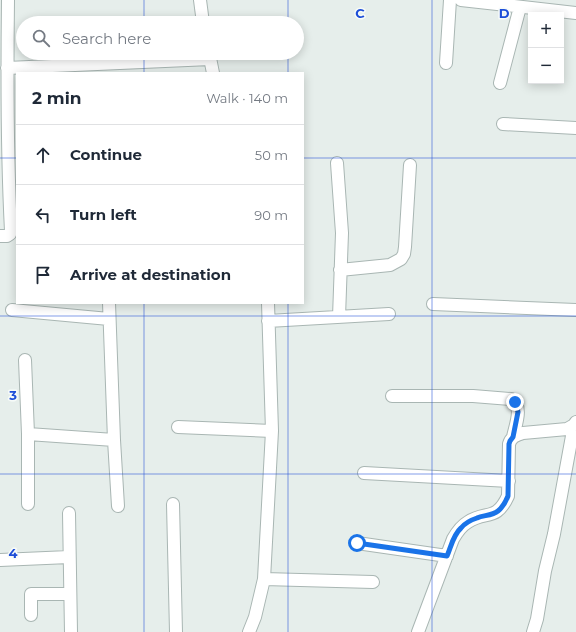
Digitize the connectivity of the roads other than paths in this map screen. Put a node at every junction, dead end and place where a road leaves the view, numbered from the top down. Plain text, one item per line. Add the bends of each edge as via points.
1 (8, 0) edge
2 (200, 0) edge
3 (450, 0) edge
4 (461, 0) edge
5 (520, 7) junction
6 (576, 13) edge
7 (202, 16) edge
8 (142, 60) edge
9 (210, 60) edge
10 (446, 63) dead end
11 (7, 68) junction
12 (213, 72) edge
13 (500, 83) dead end
14 (503, 124) dead end
15 (576, 128) edge
16 (337, 163) dead end
17 (410, 166) dead end
18 (8, 183) edge
19 (0, 236) edge
20 (340, 270) junction
21 (109, 304) edge
22 (268, 304) edge
23 (433, 304) dead end
24 (12, 310) dead end
25 (576, 310) edge
26 (389, 314) dead end
27 (339, 317) junction
28 (109, 319) junction
29 (268, 321) junction
30 (25, 360) dead end
31 (392, 396) dead end
32 (575, 423) edge
33 (178, 427) dead end
34 (272, 431) junction
35 (28, 434) junction
36 (513, 437) junction
37 (114, 440) junction
38 (364, 473) dead end
39 (509, 481) junction
40 (28, 504) dead end
41 (173, 504) dead end
42 (118, 506) dead end
43 (69, 513) dead end
44 (357, 543) dead end
45 (447, 556) junction
46 (69, 557) junction
47 (0, 560) edge
48 (264, 579) junction
49 (374, 582) dead end
50 (70, 594) junction
51 (30, 615) dead end
52 (71, 632) edge
53 (176, 632) edge
54 (249, 632) edge
55 (418, 632) edge
56 (533, 632) edge

1 - 11 street
2 - 7 street
3 - 10 street
4 - 5 street
5 - 6 street
5 - 13 street
8 - 11 street
9 - 12 street
11 - 18 street
14 - 15 street
16 - 20 street via 342,233
17 - 20 street via 405,247 401,259 390,265
18 - 19 street via 11,231 7,236
20 - 27 street
21 - 28 street
22 - 29 street
23 - 25 street
24 - 28 street
26 - 27 street
27 - 29 street
28 - 37 street
29 - 34 street
30 - 35 street
31 - 36 street via 473,396 511,400 515,402 518,412
32 - 36 street via 567,429 523,433
32 - 56 street
33 - 34 street
34 - 48 street
35 - 37 street
35 - 40 street
36 - 39 street via 509,444
37 - 42 street
38 - 39 street
39 - 45 street via 505,503 497,512 477,517 459,529
41 - 53 street
43 - 46 street
44 - 45 street
45 - 55 street
46 - 47 street
46 - 50 street
48 - 49 street
48 - 54 street
50 - 51 street via 31,594
50 - 52 street

